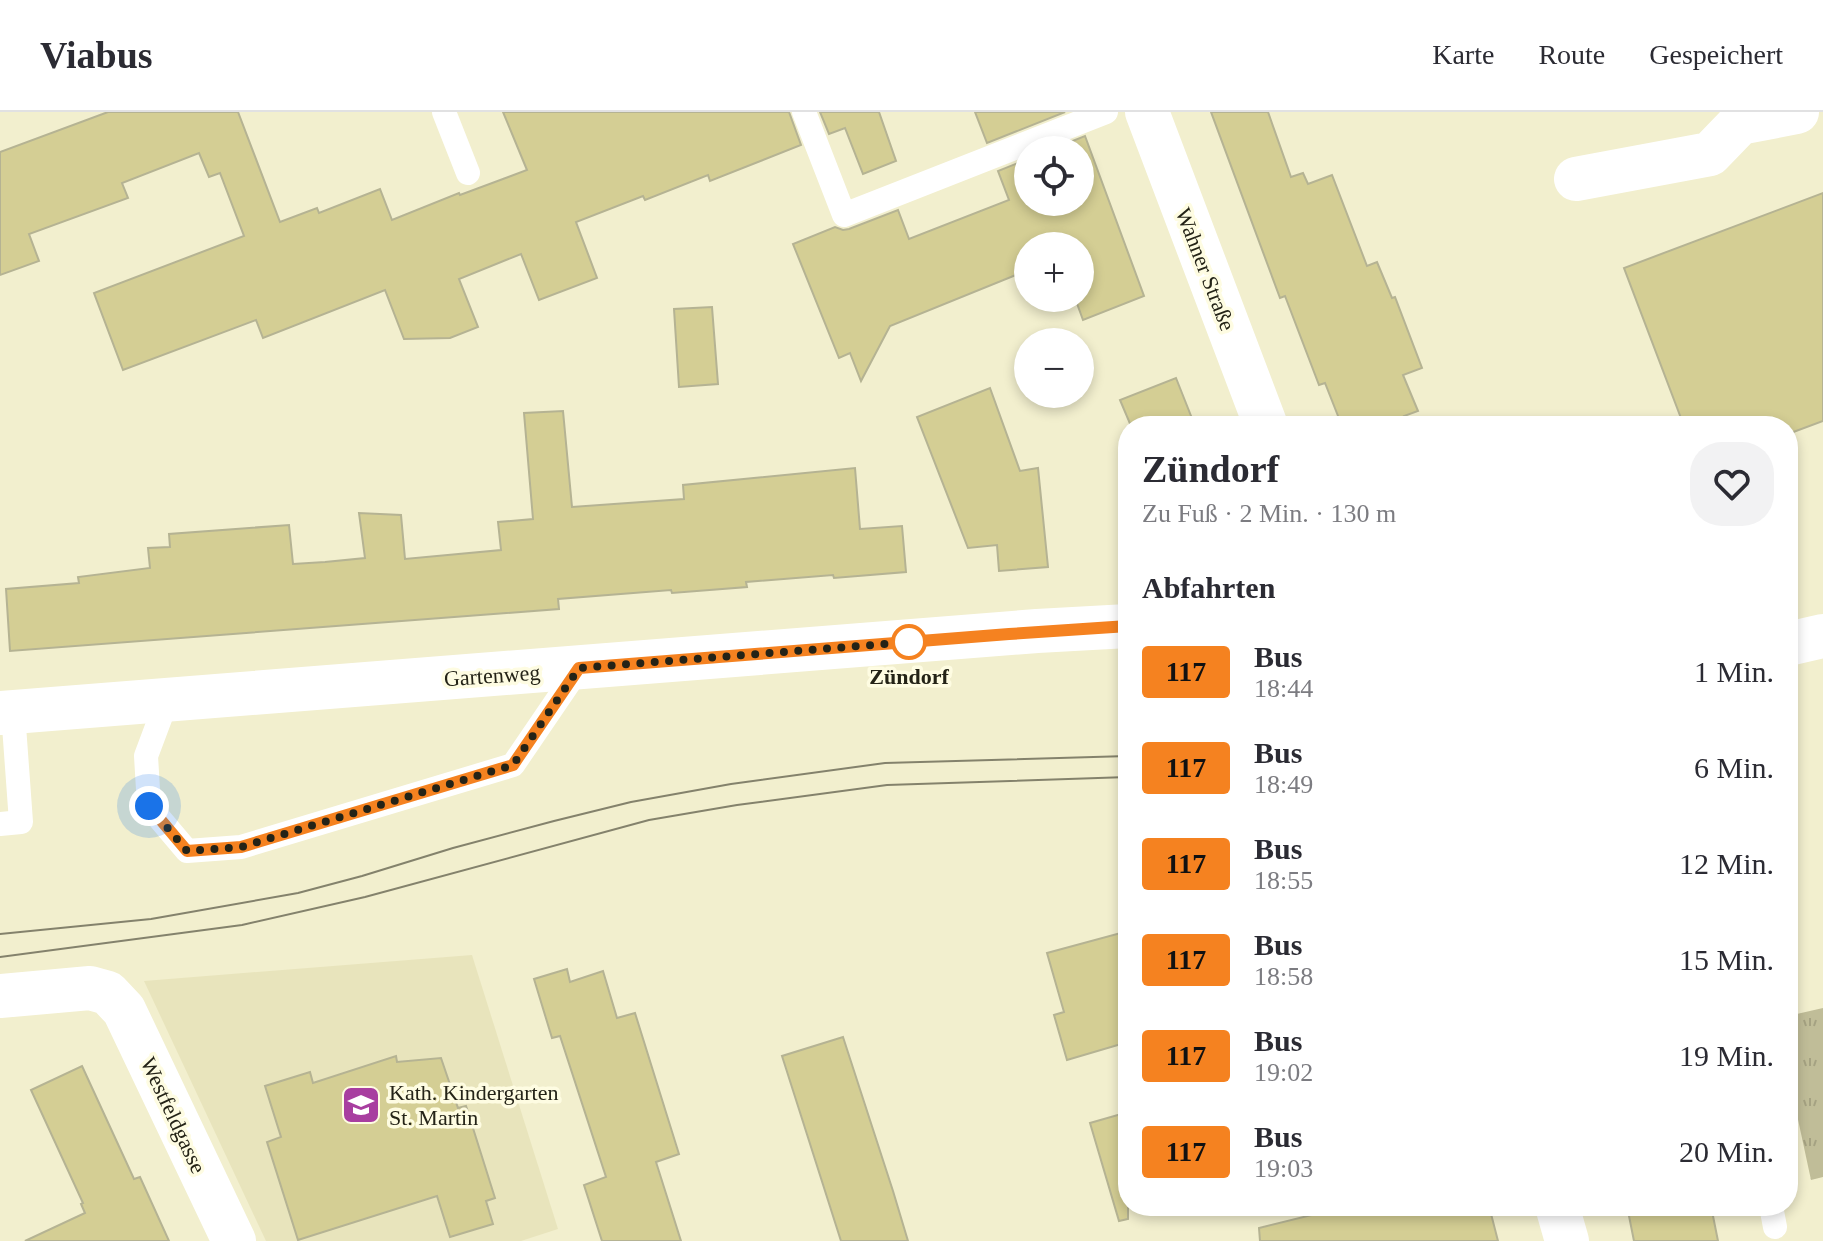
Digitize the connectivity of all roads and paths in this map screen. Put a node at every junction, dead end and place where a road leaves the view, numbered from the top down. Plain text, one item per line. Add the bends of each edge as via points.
1 (444, 112) edge
2 (804, 112) edge
3 (1106, 112) edge
4 (1147, 112) edge
5 (1797, 112) edge
6 (468, 173) dead end
7 (1576, 179) dead end
8 (1262, 416) edge
9 (1118, 627) edge
10 (1823, 636) edge
11 (1798, 642) edge
12 (579, 668) junction
13 (167, 700) junction
14 (7, 712) edge
15 (0, 824) edge
16 (0, 996) edge
17 (1560, 1216) edge
18 (234, 1241) edge
19 (1567, 1241) edge

1 - 6 lane
2 - 3 lane via 844,215
4 - 8 street, Wahner Straße
5 - 7 street via 1740,123 1710,154
9 - 12 street, Gartenweg
10 - 11 street
12 - 13 street, Gartenweg
12 - 13 lane via 513,765 241,847 187,851 149,806 146,756
13 - 14 street, Gartenweg
14 - 15 lane via 21,822
16 - 18 street, Westfeldgasse via 90,988 108,993 124,1010
17 - 19 street

